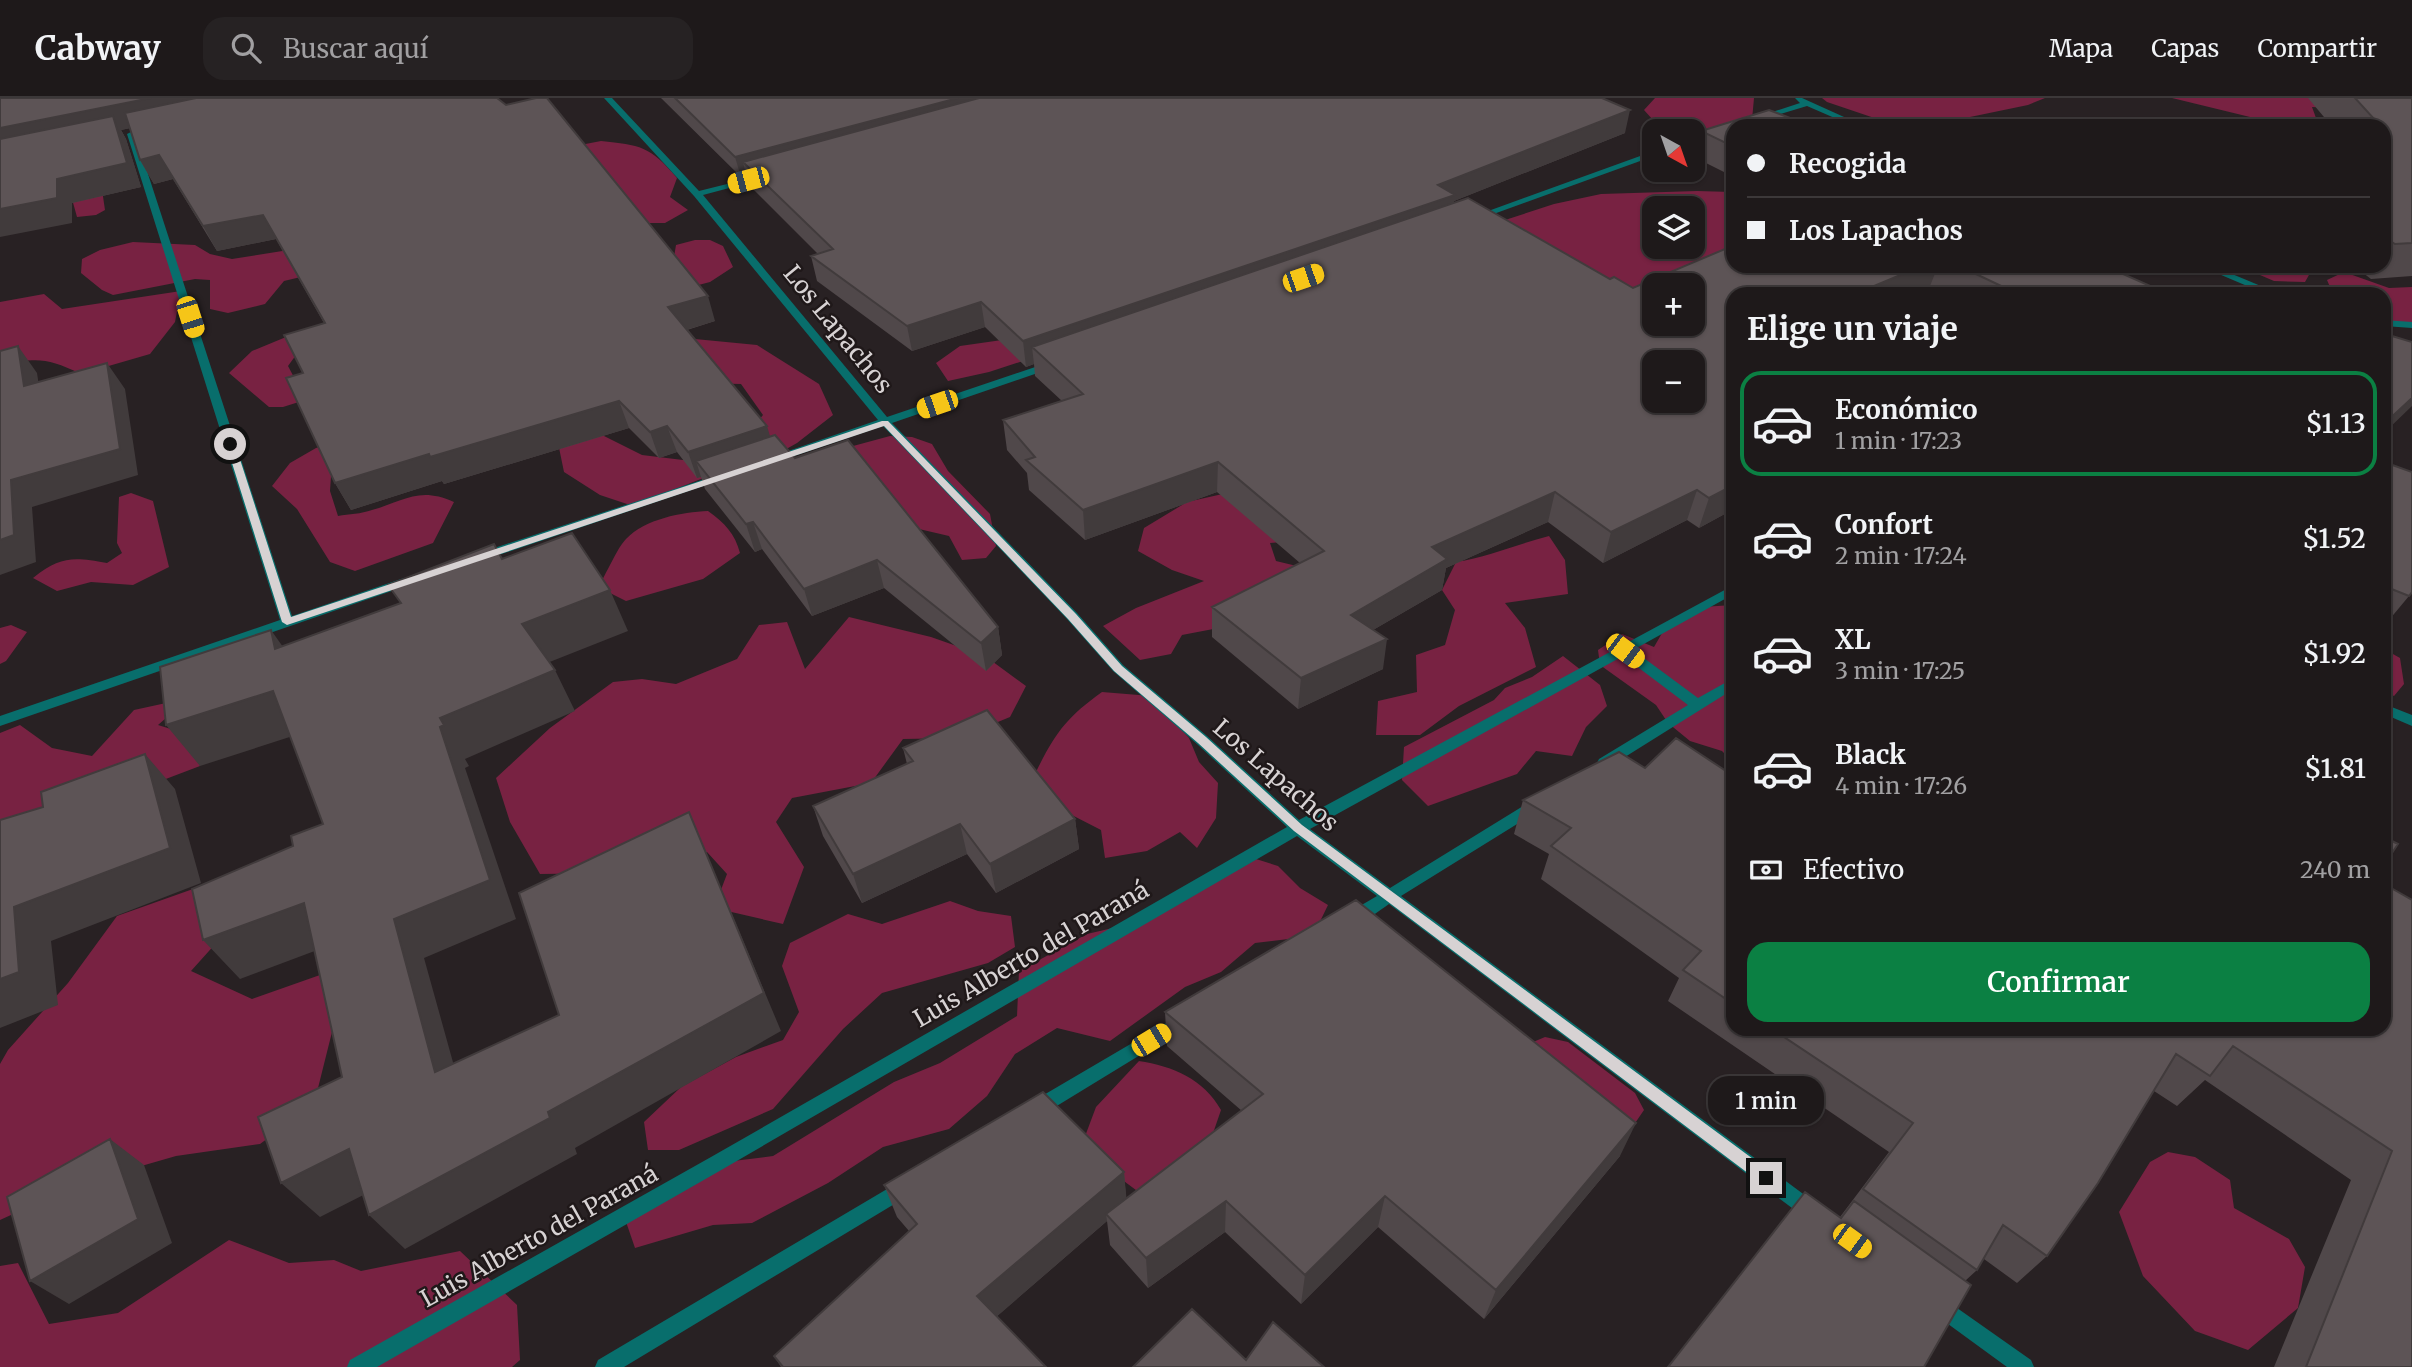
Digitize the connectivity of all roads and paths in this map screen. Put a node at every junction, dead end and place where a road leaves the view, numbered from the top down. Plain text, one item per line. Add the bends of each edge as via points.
1 (608, 98) edge
2 (1801, 101) edge
3 (1752, 119) edge
4 (1843, 119) edge
5 (1726, 128) edge
6 (144, 131) edge
7 (131, 134) junction
8 (1705, 136) edge
9 (118, 137) edge
10 (1642, 157) edge
11 (776, 173) edge
12 (697, 194) junction
13 (1459, 223) edge
14 (2221, 273) edge
15 (2250, 287) edge
16 (2391, 324) edge
17 (2412, 325) edge
18 (1068, 359) edge
19 (885, 422) junction
20 (755, 466) edge
21 (729, 474) edge
22 (469, 561) edge
23 (417, 578) edge
24 (1726, 593) edge
25 (287, 622) junction
26 (1625, 651) junction
27 (1726, 688) edge
28 (1698, 705) junction
29 (2391, 712) edge
30 (0, 721) edge
31 (2412, 721) edge
32 (1595, 769) edge
33 (1549, 797) edge
34 (1298, 828) junction
35 (1389, 897) junction
36 (1341, 926) edge
37 (1199, 1011) edge
38 (1021, 1118) edge
39 (914, 1182) edge
40 (1824, 1221) edge
41 (1924, 1294) edge
42 (357, 1367) edge
43 (605, 1367) edge
44 (2024, 1367) edge

1 - 12 street, Los Lapachos
2 - 3 street
2 - 4 street
5 - 8 street
6 - 7 street
7 - 9 street
7 - 25 street
10 - 13 street
11 - 12 street
12 - 19 street, Los Lapachos
14 - 15 street
16 - 17 street
18 - 19 street
19 - 20 street
19 - 34 street, Los Lapachos via 1118,668
21 - 22 street
23 - 25 street
24 - 26 street, Luis Alberto del Paraná
25 - 30 street
26 - 28 street
26 - 34 street, Luis Alberto del Paraná
27 - 28 street
28 - 32 street
29 - 31 street
33 - 35 street
34 - 35 street, Los Lapachos
34 - 42 street, Luis Alberto del Paraná
35 - 36 street
35 - 40 street, Los Lapachos
37 - 38 street
39 - 43 street
41 - 44 street

